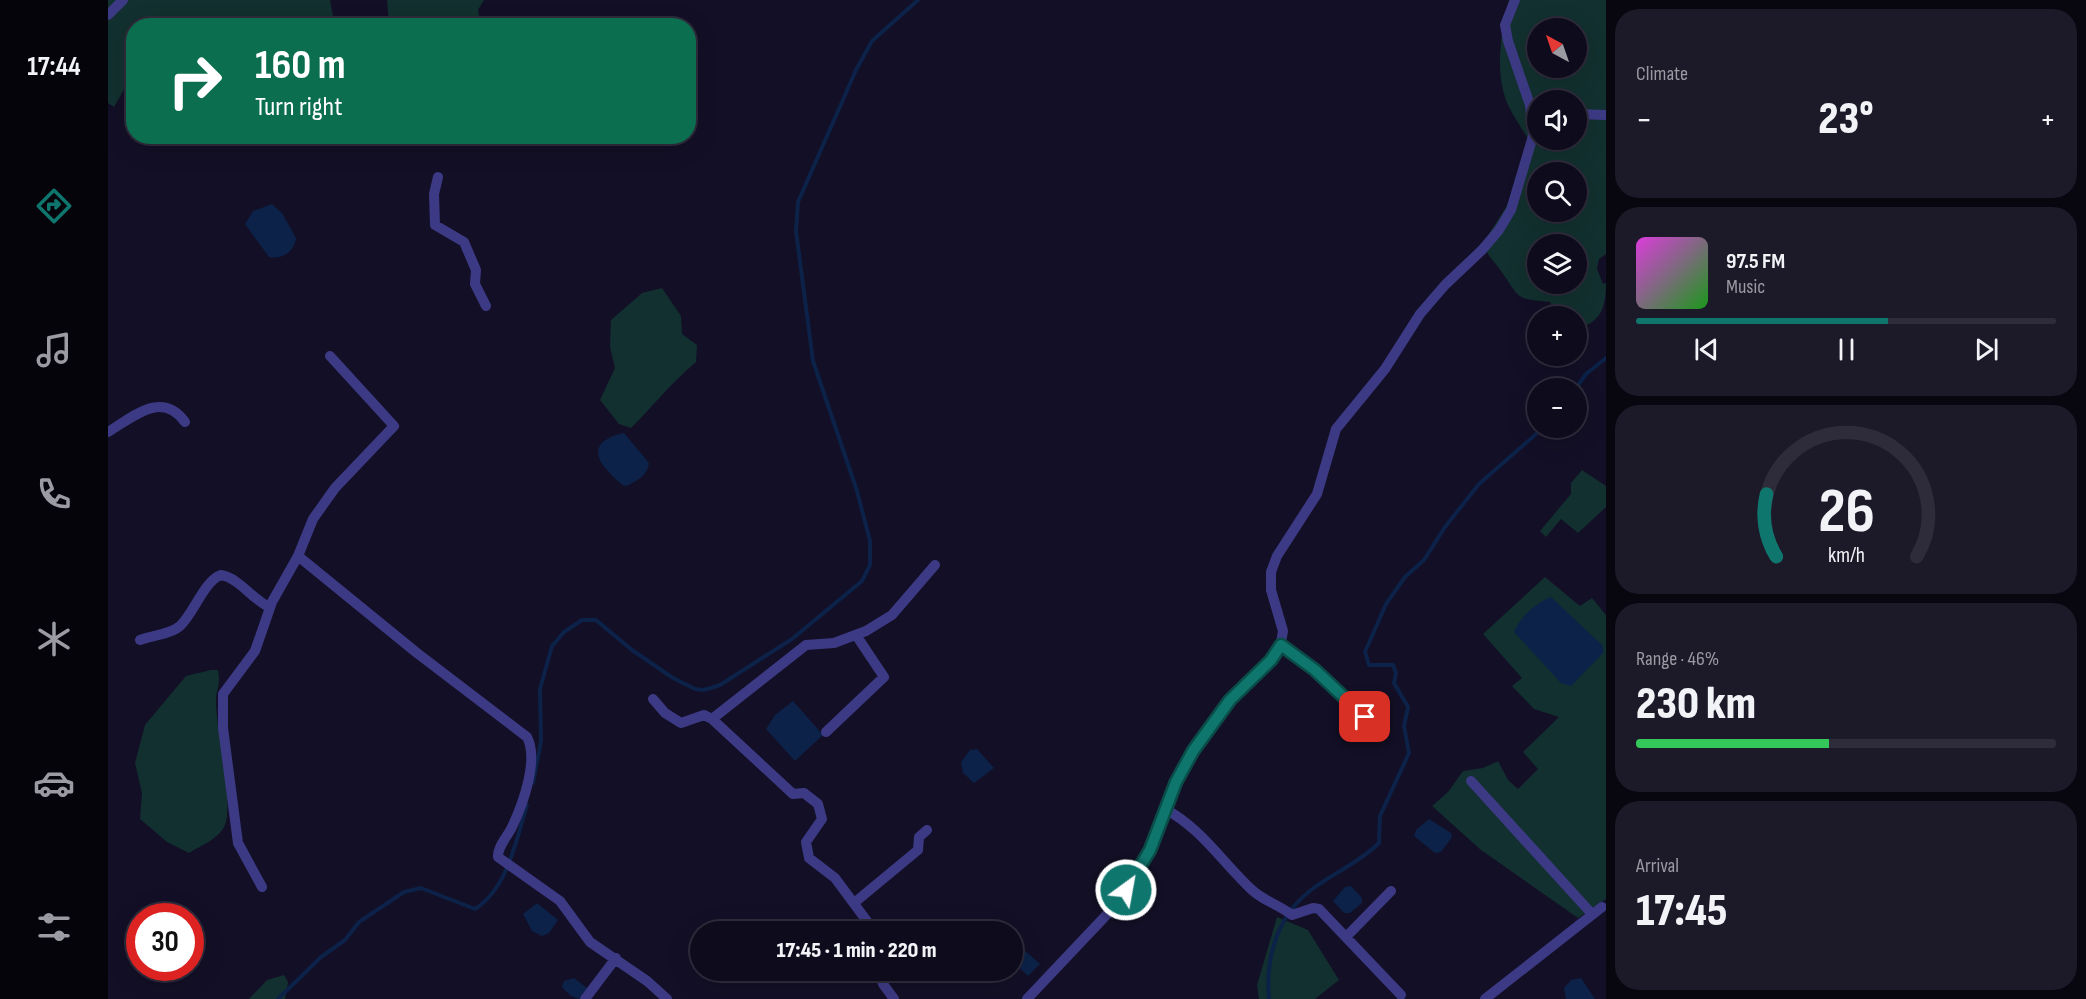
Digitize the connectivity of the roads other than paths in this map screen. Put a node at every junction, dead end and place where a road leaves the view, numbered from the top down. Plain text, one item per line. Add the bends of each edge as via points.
1 (123, 0) edge
2 (1515, 0) edge
3 (108, 15) edge
4 (1527, 94) edge
5 (1587, 114) edge
6 (1606, 115) edge
7 (1529, 150) edge
8 (438, 177) dead end
9 (486, 306) dead end
10 (330, 356) dead end
11 (185, 422) dead end
12 (108, 432) edge
13 (298, 556) junction
14 (935, 565) dead end
15 (269, 608) junction
16 (856, 635) junction
17 (140, 639) dead end
18 (1281, 645) junction
19 (653, 699) dead end
20 (712, 719) junction
21 (1377, 729) dead end
22 (826, 732) dead end
23 (1471, 781) dead end
24 (1165, 809) junction
25 (927, 830) dead end
26 (262, 887) dead end
27 (1390, 891) dead end
28 (854, 903) junction
29 (1602, 907) dead end
30 (1592, 914) junction
31 (867, 921) edge
32 (1346, 937) junction
33 (616, 958) junction
34 (882, 981) edge
35 (1401, 995) dead end
36 (585, 999) edge
37 (667, 999) edge
38 (894, 999) edge
39 (1027, 999) edge
40 (1485, 999) edge

1 - 3 street
2 - 4 street via 1506,25 1508,41
5 - 6 street
7 - 18 street via 1511,210 1499,230 1420,314 1385,369 1336,429 1317,494 1271,572 1271,590 1283,631
8 - 9 street via 435,225 464,242 476,270 475,284
10 - 13 street via 394,426 323,503
11 - 12 street via 176,412 155,406
13 - 15 street
13 - 33 street via 527,736 532,746 532,764 513,826 497,852 501,861 560,901 582,933
14 - 16 street via 892,615
15 - 17 street via 228,576 220,575 208,585 178,628
15 - 26 street via 255,651 228,686 222,705 238,843
16 - 20 street via 834,643 806,645
16 - 22 street via 884,677
18 - 21 street via 1315,670
18 - 24 street via 1215,720 1180,774
19 - 20 street via 681,723 704,715
20 - 28 street via 793,794 804,793 818,804 822,819 806,842 809,858 835,878
23 - 30 street
24 - 32 street via 1212,847 1254,892 1288,912 1318,909
24 - 39 street via 1150,850 1114,907
25 - 28 street via 919,837 918,850
27 - 32 street
28 - 31 street
29 - 30 street
30 - 40 street
32 - 35 street
33 - 36 street
33 - 37 street
34 - 38 street

